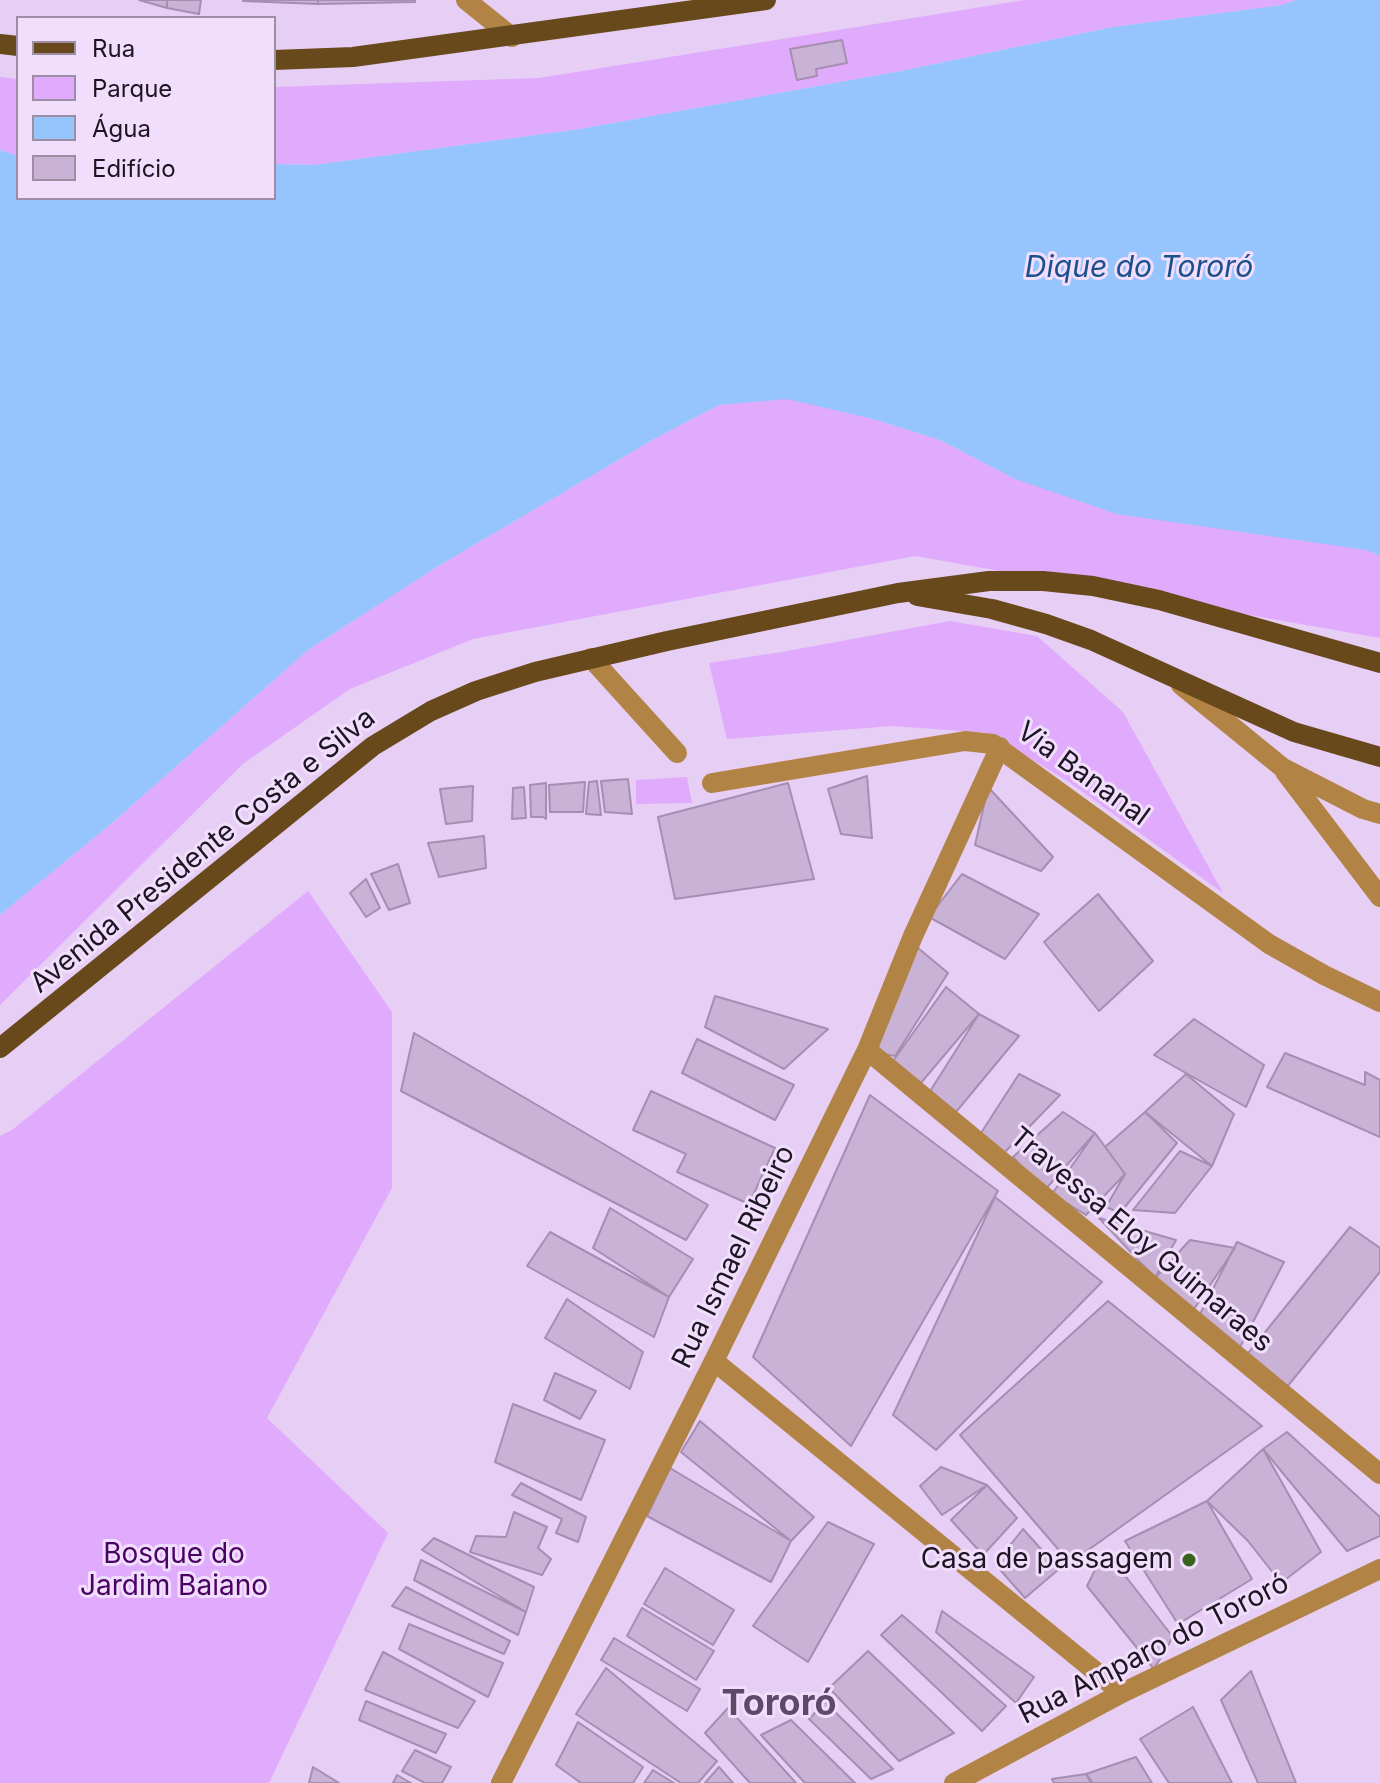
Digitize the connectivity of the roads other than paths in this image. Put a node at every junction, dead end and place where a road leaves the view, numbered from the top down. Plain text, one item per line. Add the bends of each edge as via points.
1 (466, 0) edge
2 (766, 0) edge
3 (674, 6) edge
4 (512, 37) junction
5 (276, 60) edge
6 (898, 593) junction
7 (591, 658) junction
8 (1380, 663) edge
9 (1169, 675) junction
10 (1000, 747) junction
11 (677, 753) dead end
12 (1380, 757) edge
13 (1283, 768) junction
14 (712, 783) dead end
15 (1380, 814) edge
16 (1380, 897) edge
17 (1380, 1002) edge
18 (0, 1048) edge
19 (867, 1050) junction
20 (714, 1361) junction
21 (1380, 1474) edge
22 (1380, 1569) edge
23 (1122, 1693) junction
24 (501, 1783) edge
25 (954, 1783) edge

1 - 4 street
2 - 3 main road
3 - 4 main road
4 - 5 main road via 353,57
6 - 7 main road, Avenida Presidente Costa e Silva
6 - 8 main road, Avenida Presidente Costa e Silva via 989,581 1093,586
6 - 9 main road via 1046,624
7 - 11 street
7 - 18 main road, Avenida Presidente Costa e Silva via 476,691 373,746
9 - 12 main road via 1294,732
9 - 13 street
10 - 14 street, Via Bananal via 965,741
10 - 17 street, Via Bananal via 1269,944
10 - 19 street, Rua Ismael Ribeiro
13 - 15 street
13 - 16 street
19 - 20 street, Rua Ismael Ribeiro
19 - 21 street, Travessa Eloy Guimaraes
20 - 23 street
20 - 24 street, Rua Ismael Ribeiro
22 - 23 street, Rua Amparo do Tororó
23 - 25 street, Rua Amparo do Tororó

